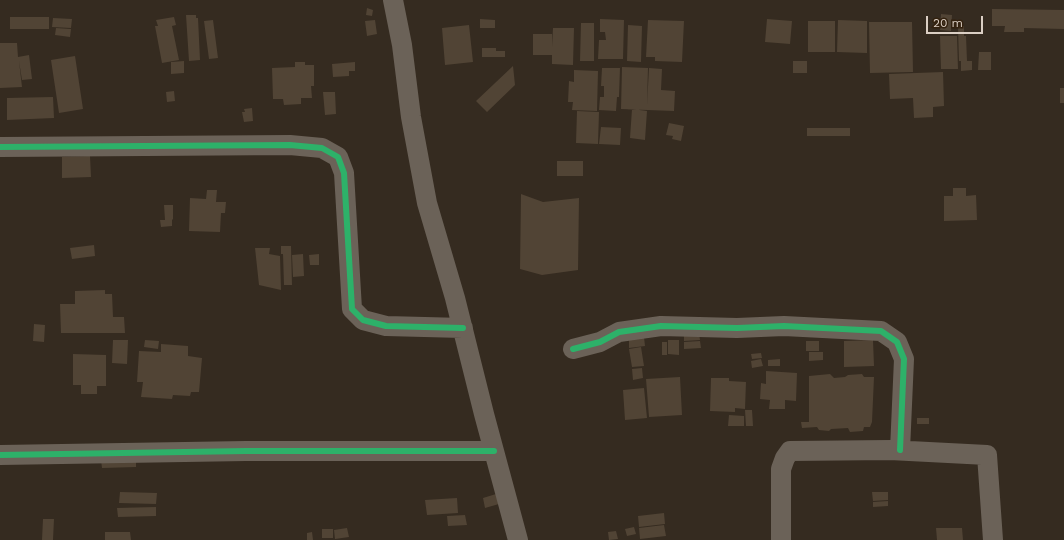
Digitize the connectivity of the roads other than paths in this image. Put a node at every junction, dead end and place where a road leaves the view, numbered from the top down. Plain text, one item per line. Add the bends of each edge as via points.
1 (393, 0) edge
2 (0, 147) edge
3 (463, 328) junction
4 (573, 349) dead end
5 (900, 450) junction
6 (494, 451) junction
7 (0, 455) edge
8 (518, 540) edge
9 (781, 540) edge
10 (993, 540) edge

1 - 3 street via 426,203
2 - 3 street via 290,145 322,148 338,157 344,173 352,309 363,320 386,326
3 - 6 street
4 - 5 street via 600,342 620,332 661,326 784,326 881,331 897,342 904,359
5 - 9 street via 790,451 781,469
5 - 10 street via 987,455
6 - 7 street via 246,451
6 - 8 street

